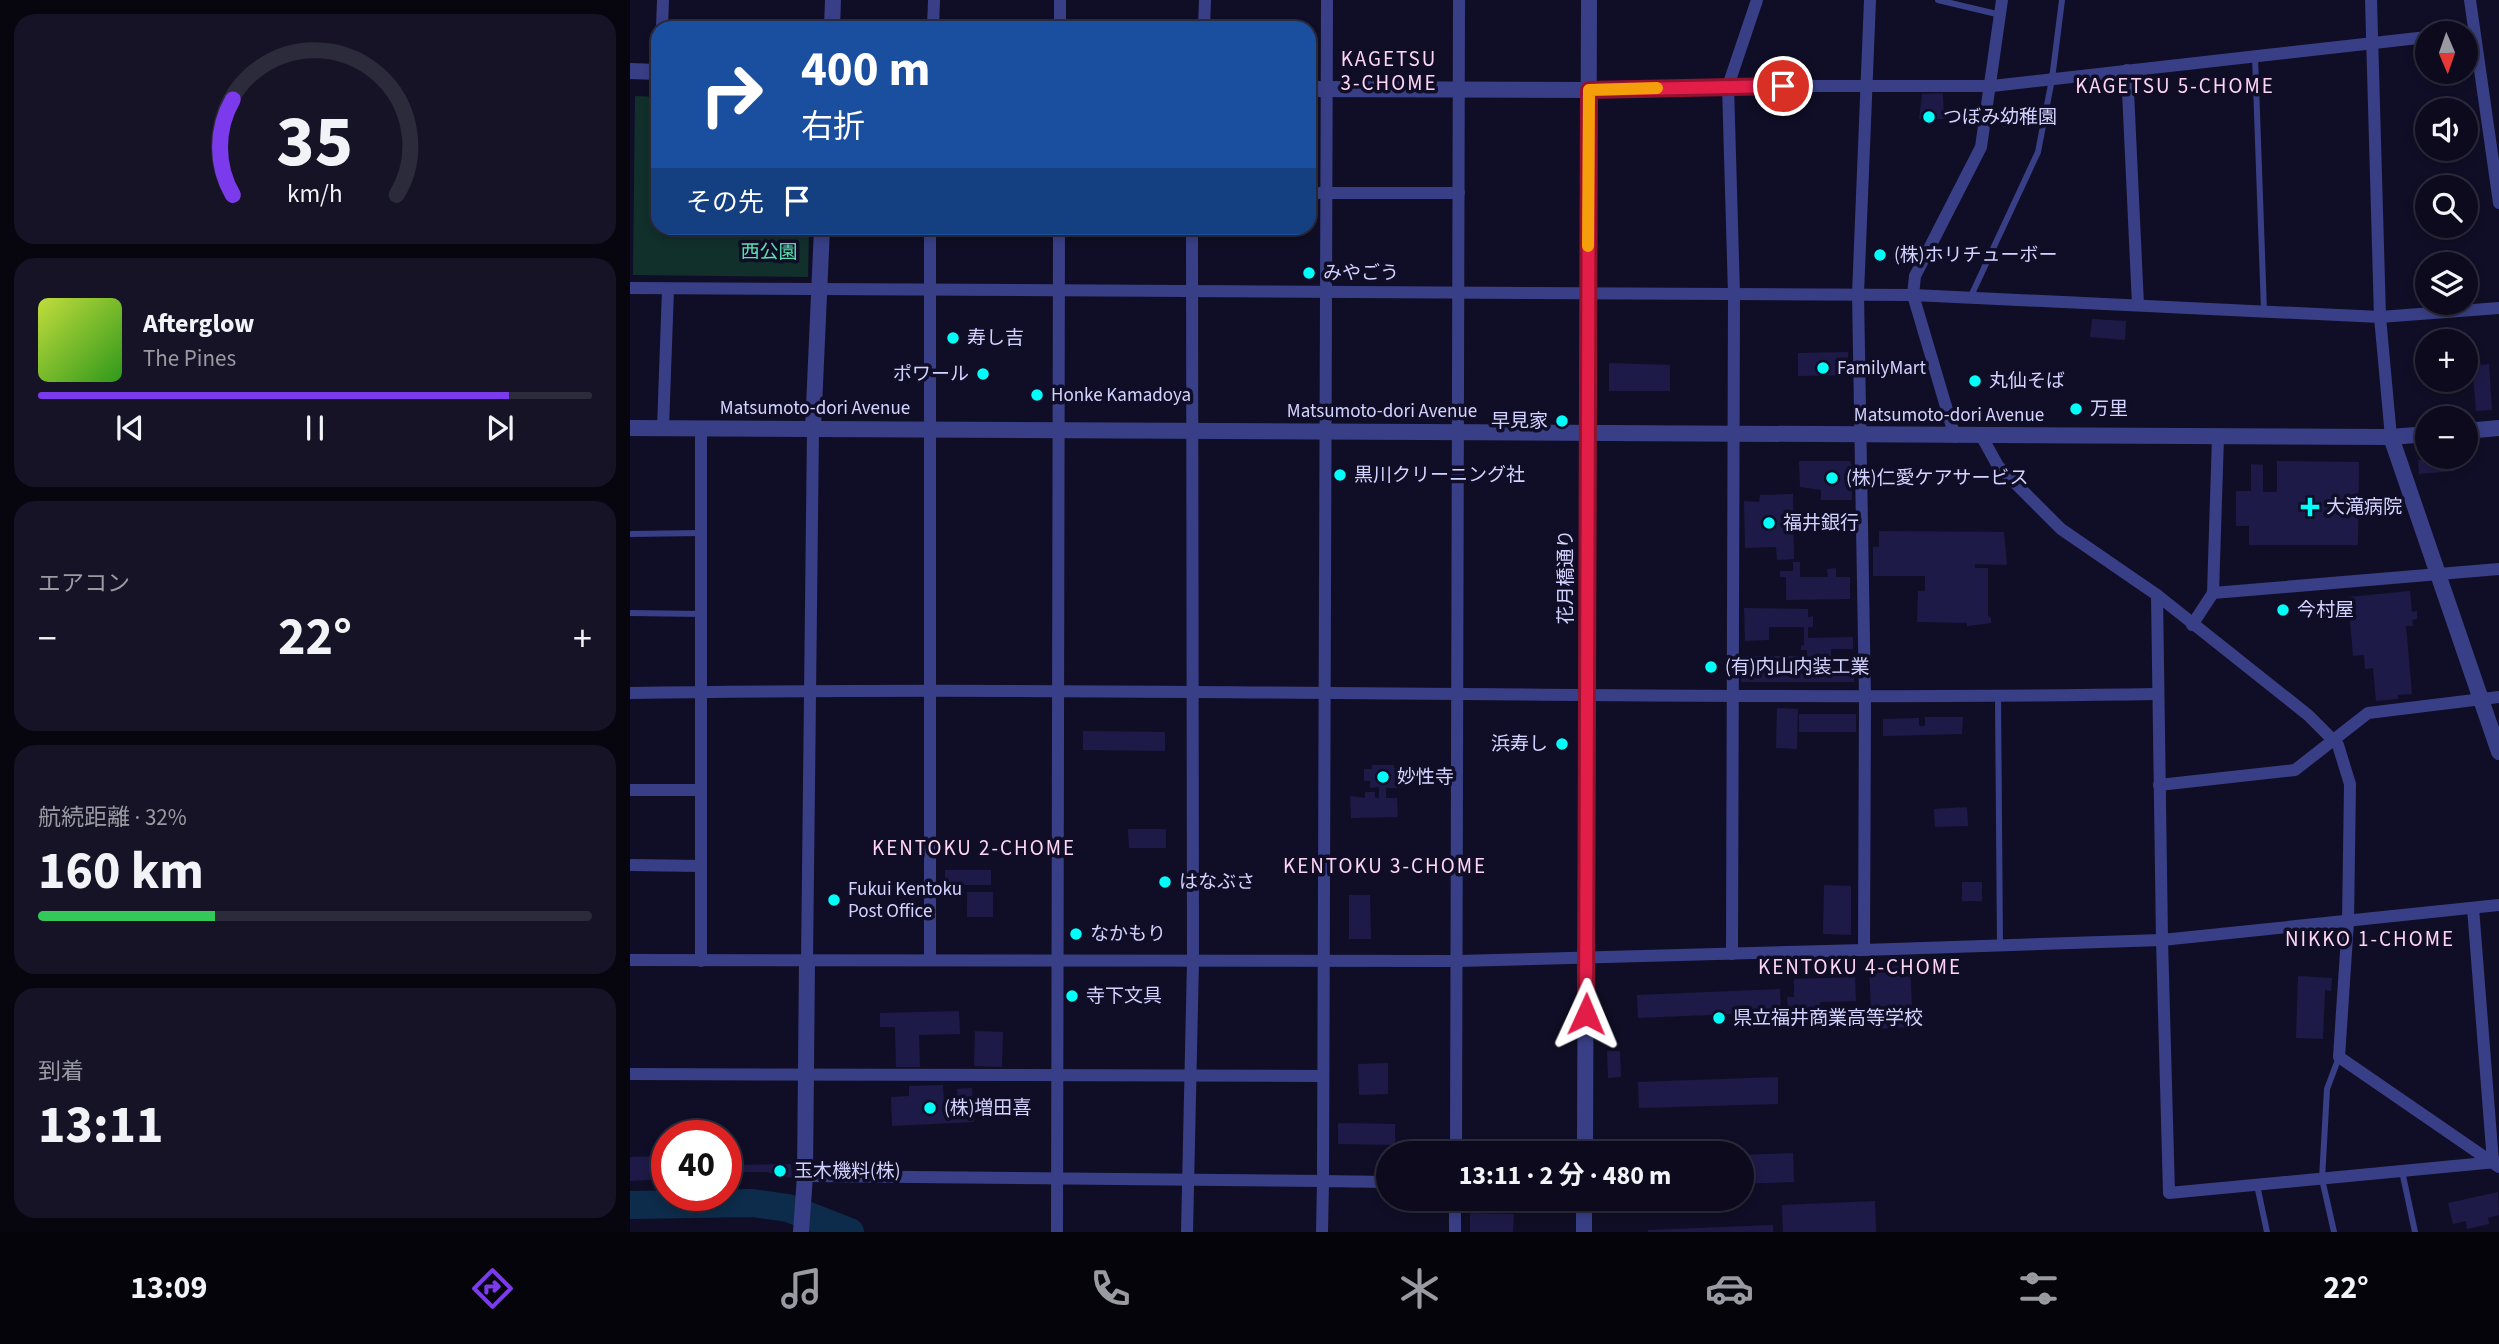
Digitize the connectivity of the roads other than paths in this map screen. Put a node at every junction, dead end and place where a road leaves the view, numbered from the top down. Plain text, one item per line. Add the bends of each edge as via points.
1 (663, 0) edge
2 (833, 0) edge
3 (934, 0) edge
4 (1060, 0) edge
5 (1205, 0) edge
6 (1326, 0) edge
7 (1460, 0) edge
8 (1589, 0) edge
9 (1757, 0) edge
10 (1870, 0) edge
11 (1938, 0) edge
12 (2002, 0) edge
13 (2062, 0) edge
14 (2371, 0) edge
15 (2470, 0) edge
16 (2001, 15) junction
17 (662, 21) edge
18 (832, 21) edge
19 (933, 21) edge
20 (1060, 21) edge
21 (1205, 21) edge
22 (2469, 21) edge
23 (2415, 39) edge
24 (2372, 44) junction
25 (2255, 57) junction
26 (2127, 70) junction
27 (630, 71) edge
28 (651, 72) edge
29 (2052, 79) junction
30 (2477, 84) edge
31 (1728, 86) junction
32 (1992, 86) junction
33 (1864, 88) junction
34 (1316, 89) edge
35 (1326, 89) junction
36 (1460, 90) junction
37 (1589, 90) junction
38 (1316, 193) edge
39 (1325, 193) junction
40 (1459, 193) junction
41 (2499, 204) edge
42 (822, 235) edge
43 (930, 235) edge
44 (1059, 235) edge
45 (1192, 235) edge
46 (820, 288) junction
47 (630, 289) edge
48 (668, 289) junction
49 (930, 289) junction
50 (1059, 290) junction
51 (1192, 291) junction
52 (1324, 292) junction
53 (1458, 293) junction
54 (1588, 294) junction
55 (1734, 294) junction
56 (1858, 294) junction
57 (1913, 295) junction
58 (1971, 297) junction
59 (2138, 305) junction
60 (2499, 308) edge
61 (2264, 311) junction
62 (2380, 317) junction
63 (630, 428) edge
64 (663, 428) junction
65 (702, 428) junction
66 (2499, 428) edge
67 (813, 429) junction
68 (929, 429) junction
69 (1059, 430) junction
70 (2478, 430) edge
71 (1191, 431) junction
72 (1323, 432) junction
73 (1457, 433) junction
74 (1734, 433) junction
75 (1587, 434) junction
76 (2415, 435) edge
77 (1863, 436) junction
78 (1955, 437) junction
79 (1982, 437) junction
80 (2218, 437) junction
81 (2391, 437) junction
82 (702, 533) junction
83 (630, 534) edge
84 (2499, 569) edge
85 (2438, 574) junction
86 (2213, 593) junction
87 (2157, 595) junction
88 (630, 613) edge
89 (702, 614) junction
90 (2192, 625) junction
91 (1191, 690) junction
92 (809, 691) junction
93 (702, 692) junction
94 (928, 692) junction
95 (630, 693) edge
96 (1057, 693) junction
97 (1457, 693) junction
98 (1323, 694) junction
99 (2158, 694) junction
100 (1588, 695) junction
101 (1731, 695) junction
102 (1998, 696) junction
103 (2499, 697) edge
104 (1865, 698) junction
105 (2481, 699) junction
106 (2333, 740) junction
107 (2499, 752) edge
108 (2159, 785) junction
109 (630, 790) edge
110 (702, 790) junction
111 (630, 865) edge
112 (701, 866) junction
113 (2499, 905) edge
114 (2473, 908) junction
115 (2348, 922) junction
116 (2162, 940) junction
117 (2000, 946) junction
118 (1864, 950) junction
119 (1732, 954) junction
120 (930, 958) junction
121 (1587, 958) junction
122 (630, 960) edge
123 (1058, 960) junction
124 (701, 961) junction
125 (807, 961) junction
126 (1193, 961) junction
127 (1324, 961) junction
128 (1457, 961) junction
129 (2339, 1057) junction
130 (806, 1073) junction
131 (630, 1074) edge
132 (1059, 1074) junction
133 (1191, 1075) junction
134 (1323, 1076) junction
135 (1456, 1141) edge
136 (1585, 1141) edge
137 (2497, 1163) edge
138 (2402, 1171) junction
139 (1057, 1176) junction
140 (2322, 1179) junction
141 (1189, 1180) junction
142 (1322, 1181) junction
143 (1376, 1182) edge
144 (805, 1184) junction
145 (2256, 1185) junction
146 (1455, 1211) edge
147 (1584, 1211) edge
148 (801, 1232) edge
149 (1057, 1232) edge
150 (1188, 1232) edge
151 (1322, 1232) edge
152 (1455, 1232) edge
153 (1584, 1232) edge
154 (2267, 1232) edge
155 (2334, 1232) edge
156 (2415, 1232) edge

1 - 17 street
2 - 18 street
3 - 19 street
4 - 20 street
5 - 21 street
6 - 35 street
7 - 36 street
8 - 37 street, 花月橋通り
9 - 31 street
10 - 33 street
11 - 16 lane
12 - 16 street
13 - 29 lane
14 - 24 street
15 - 22 street
16 - 32 street
23 - 24 street
24 - 25 street
24 - 62 street
25 - 26 street
25 - 61 lane
26 - 29 street
26 - 59 street
27 - 28 street
29 - 32 street
29 - 58 lane via 2038,152
30 - 41 street
31 - 33 street
31 - 37 street
31 - 55 street
32 - 33 street
32 - 57 street via 1981,147 1915,276
33 - 56 street
34 - 35 street
35 - 36 street
35 - 39 street
36 - 37 street
36 - 40 street
37 - 54 street, 花月橋通り
38 - 39 street
39 - 40 street
39 - 52 street
40 - 53 street
42 - 46 street
43 - 49 street
44 - 50 street
45 - 51 street
46 - 48 street
46 - 49 street
46 - 67 street
47 - 48 street
48 - 64 street
49 - 50 street
49 - 68 street
50 - 51 street
50 - 69 street
51 - 52 street
51 - 71 street
52 - 53 street
52 - 72 street
53 - 54 street
53 - 73 street
54 - 55 street
54 - 75 street, 花月橋通り
55 - 56 street
55 - 74 street
56 - 57 street
56 - 77 street
57 - 58 street
57 - 78 street
58 - 59 street
59 - 61 street
60 - 62 street
61 - 62 street
62 - 81 street
63 - 64 street, Matsumoto-dori Avenue
64 - 65 street, Matsumoto-dori Avenue
65 - 67 street, Matsumoto-dori Avenue
65 - 82 street
66 - 70 street
67 - 68 street, Matsumoto-dori Avenue
67 - 92 street
68 - 69 street, Matsumoto-dori Avenue
68 - 94 street
69 - 71 street, Matsumoto-dori Avenue
69 - 96 street
71 - 72 street, Matsumoto-dori Avenue
71 - 91 street
72 - 73 street, Matsumoto-dori Avenue
72 - 98 street
73 - 75 street, Matsumoto-dori Avenue
73 - 97 street
74 - 75 street, Matsumoto-dori Avenue
74 - 77 street, Matsumoto-dori Avenue
74 - 101 street
75 - 100 street, 花月橋通り
76 - 81 street, Matsumoto-dori Avenue
77 - 78 street, Matsumoto-dori Avenue
77 - 104 street
78 - 79 street, Matsumoto-dori Avenue
79 - 80 street, Matsumoto-dori Avenue
79 - 87 street via 1998,466 2061,528
80 - 81 street, Matsumoto-dori Avenue
80 - 86 street
81 - 85 street
82 - 83 lane
82 - 89 street
84 - 85 street
85 - 86 street
85 - 105 street
86 - 90 street
87 - 90 street
87 - 99 street
88 - 89 lane
89 - 93 street
90 - 106 street via 2308,715
91 - 96 street
91 - 98 street
91 - 126 street
92 - 93 street
92 - 94 street
92 - 125 street
93 - 95 street
93 - 110 street
94 - 96 street
94 - 120 street
96 - 123 street
97 - 98 street
97 - 100 street
97 - 128 street
98 - 127 street
99 - 102 street
99 - 108 street
100 - 101 street
100 - 121 street, 花月橋通り
101 - 104 street
101 - 119 street
102 - 104 street
102 - 117 lane
103 - 105 street
104 - 118 street
105 - 106 street via 2368,713
105 - 107 street
106 - 108 street via 2295,770
106 - 115 street via 2350,784
108 - 116 street
109 - 110 street
110 - 112 street
111 - 112 street
112 - 124 street
113 - 114 street
114 - 115 street
114 - 137 street
115 - 116 street
115 - 129 street
116 - 117 street
116 - 145 street via 2169,1193
117 - 118 street
118 - 119 street
119 - 121 street
120 - 123 street
120 - 125 street
121 - 128 street
121 - 136 street, 花月橋通り
122 - 124 street
123 - 126 street
123 - 132 street
124 - 125 street
125 - 130 street
126 - 127 street
126 - 133 street
127 - 128 street
127 - 134 street
128 - 135 street
129 - 137 street
129 - 140 lane via 2327,1089
130 - 131 street
130 - 132 street
130 - 144 street
132 - 133 street
132 - 139 street
133 - 134 street
133 - 141 street
134 - 142 street
137 - 138 street
138 - 140 street
138 - 156 lane
139 - 141 street
139 - 144 street
139 - 149 street
140 - 145 street
140 - 155 lane
141 - 142 street
141 - 150 street
142 - 143 street
142 - 151 street
144 - 148 street
145 - 154 lane
146 - 152 street
147 - 153 street

